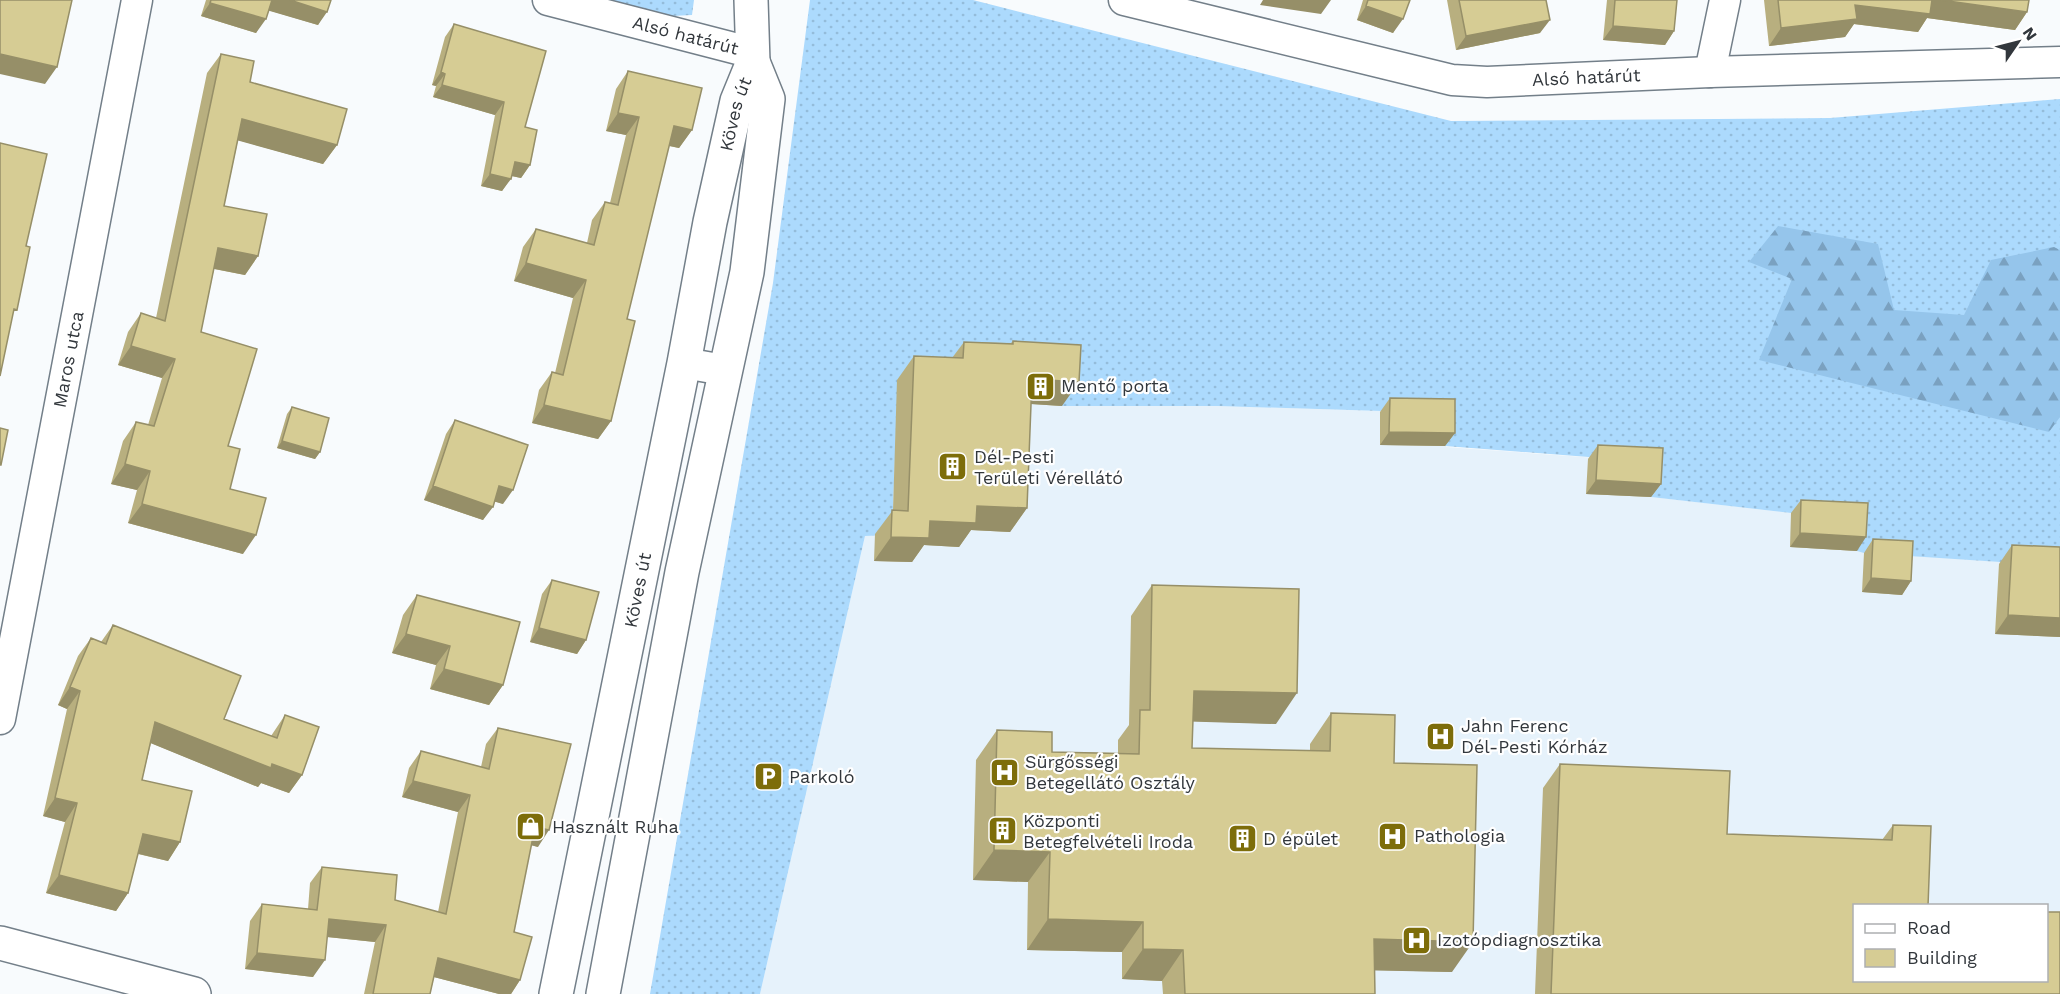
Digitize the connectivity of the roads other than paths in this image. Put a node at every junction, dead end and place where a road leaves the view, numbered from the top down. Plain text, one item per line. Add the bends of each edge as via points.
1 (137, 0) edge
2 (548, 0) edge
3 (750, 0) edge
4 (1124, 0) edge
5 (1725, 0) edge
6 (753, 57) junction
7 (2060, 62) edge
8 (1710, 72) junction
9 (684, 363) junction
10 (724, 370) junction
11 (0, 719) edge
12 (0, 943) edge
13 (194, 994) edge
14 (556, 994) edge
15 (603, 994) edge

1 - 11 street, Maros utca
2 - 6 street, Alsó határút
3 - 6 street
4 - 8 street, Alsó határút via 1452,80 1487,82
5 - 8 street
6 - 9 street, Köves út via 737,101
6 - 10 street, Köves út via 768,99 747,272
7 - 8 street, Alsó határút
9 - 10 street
9 - 14 street, Köves út
10 - 15 street, Köves út
12 - 13 street

